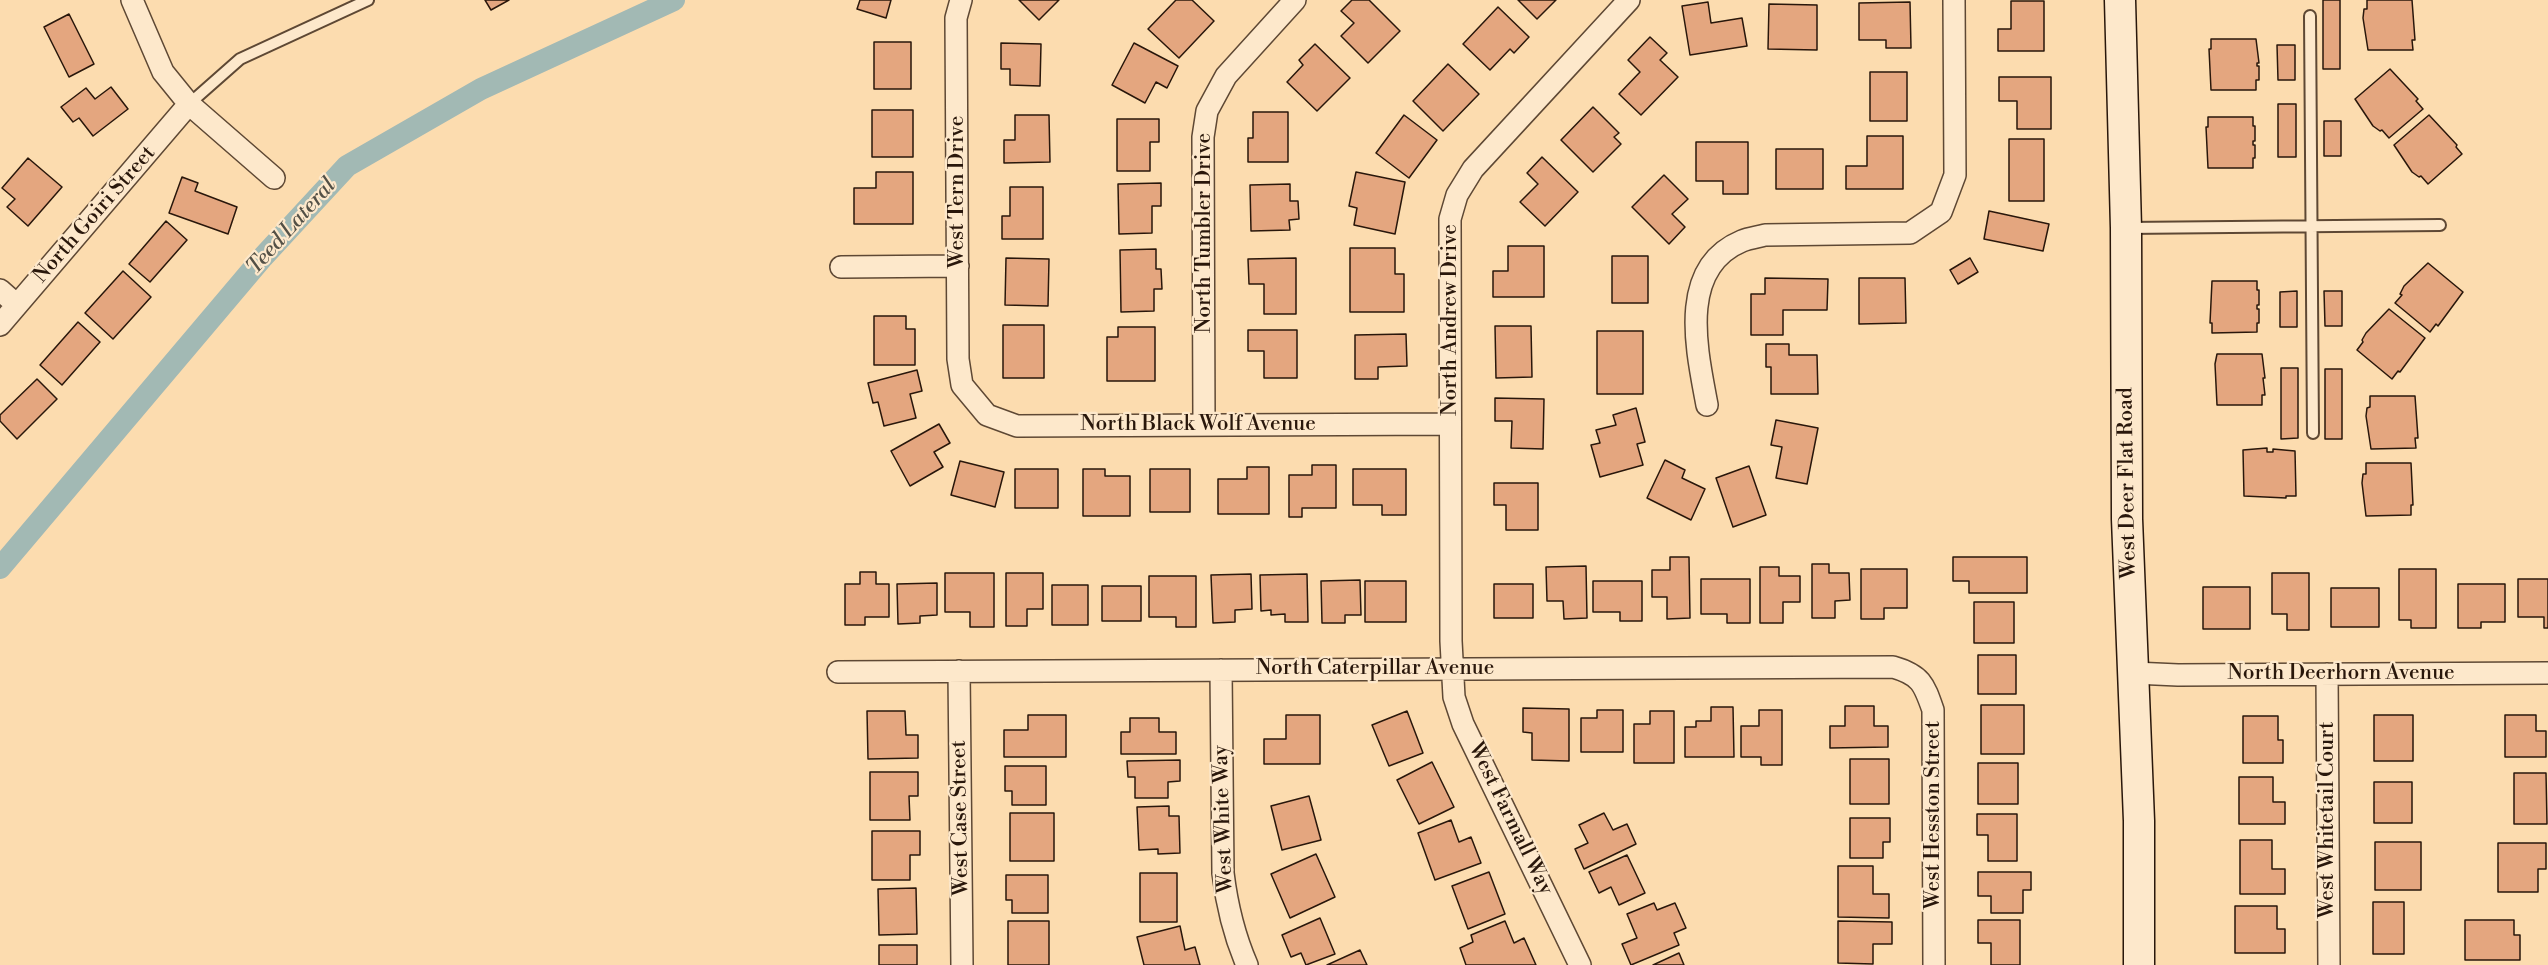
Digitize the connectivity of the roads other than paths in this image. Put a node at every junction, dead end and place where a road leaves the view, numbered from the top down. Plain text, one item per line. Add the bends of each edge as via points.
1 (132, 0) edge
2 (368, 0) edge
3 (961, 0) edge
4 (1295, 0) edge
5 (1629, 0) edge
6 (1954, 0) edge
7 (2120, 0) edge
8 (2310, 16) dead end
9 (189, 104) junction
10 (274, 178) dead end
11 (2440, 225) dead end
12 (2311, 227) junction
13 (2126, 228) junction
14 (958, 266) junction
15 (841, 267) dead end
16 (0, 290) edge
17 (17, 305) junction
18 (0, 325) edge
19 (962, 385) joint
20 (1707, 405) dead end
21 (1450, 423) junction
22 (1204, 425) junction
23 (2313, 434) dead end
24 (1452, 669) junction
25 (1221, 670) junction
26 (959, 671) junction
27 (838, 672) dead end
28 (1911, 672) joint
29 (2134, 673) junction
30 (2548, 673) edge
31 (2327, 674) junction
32 (962, 965) edge
33 (1247, 965) edge
34 (1580, 965) edge
35 (1934, 965) edge
36 (2139, 965) edge
37 (2329, 965) edge

1 - 9 street via 163,72
2 - 9 lane via 240,59
3 - 14 street, West Tern Drive via 957,18
4 - 22 street, North Tumbler Drive via 1226,76 1207,111 1203,137
5 - 21 street, North Andrew Drive via 1473,169 1457,195 1450,219
6 - 20 street via 1955,175 1941,212 1910,233 1765,235 1742,240 1723,252 1704,275 1697,301 1697,350
7 - 13 main road, West Deer Flat Road
8 - 12 lane
9 - 10 street
9 - 17 street, North Goiri Street
11 - 12 lane
12 - 13 lane
12 - 23 lane
13 - 29 main road, West Deer Flat Road via 2127,519
14 - 15 street
14 - 19 street, West Tern Drive via 958,359
16 - 17 street
17 - 18 street, North Goiri Street
19 - 22 street, North Black Wolf Avenue via 987,416 1017,426
21 - 22 street, North Black Wolf Avenue
21 - 24 street, North Andrew Drive
24 - 25 street, North Caterpillar Avenue
24 - 28 street, North Caterpillar Avenue via 1893,667
24 - 34 street, West Farmall Way via 1463,724
25 - 26 street, North Caterpillar Avenue
25 - 33 street, West White Way via 1223,873 1236,941
26 - 27 street, North Caterpillar Avenue
26 - 32 street, West Case Street
28 - 35 street, West Hesston Street via 1924,684 1933,710
29 - 31 street, North Deerhorn Avenue
29 - 36 main road, West Deer Flat Road
30 - 31 street, North Deerhorn Avenue
31 - 37 street, West Whitetail Court

